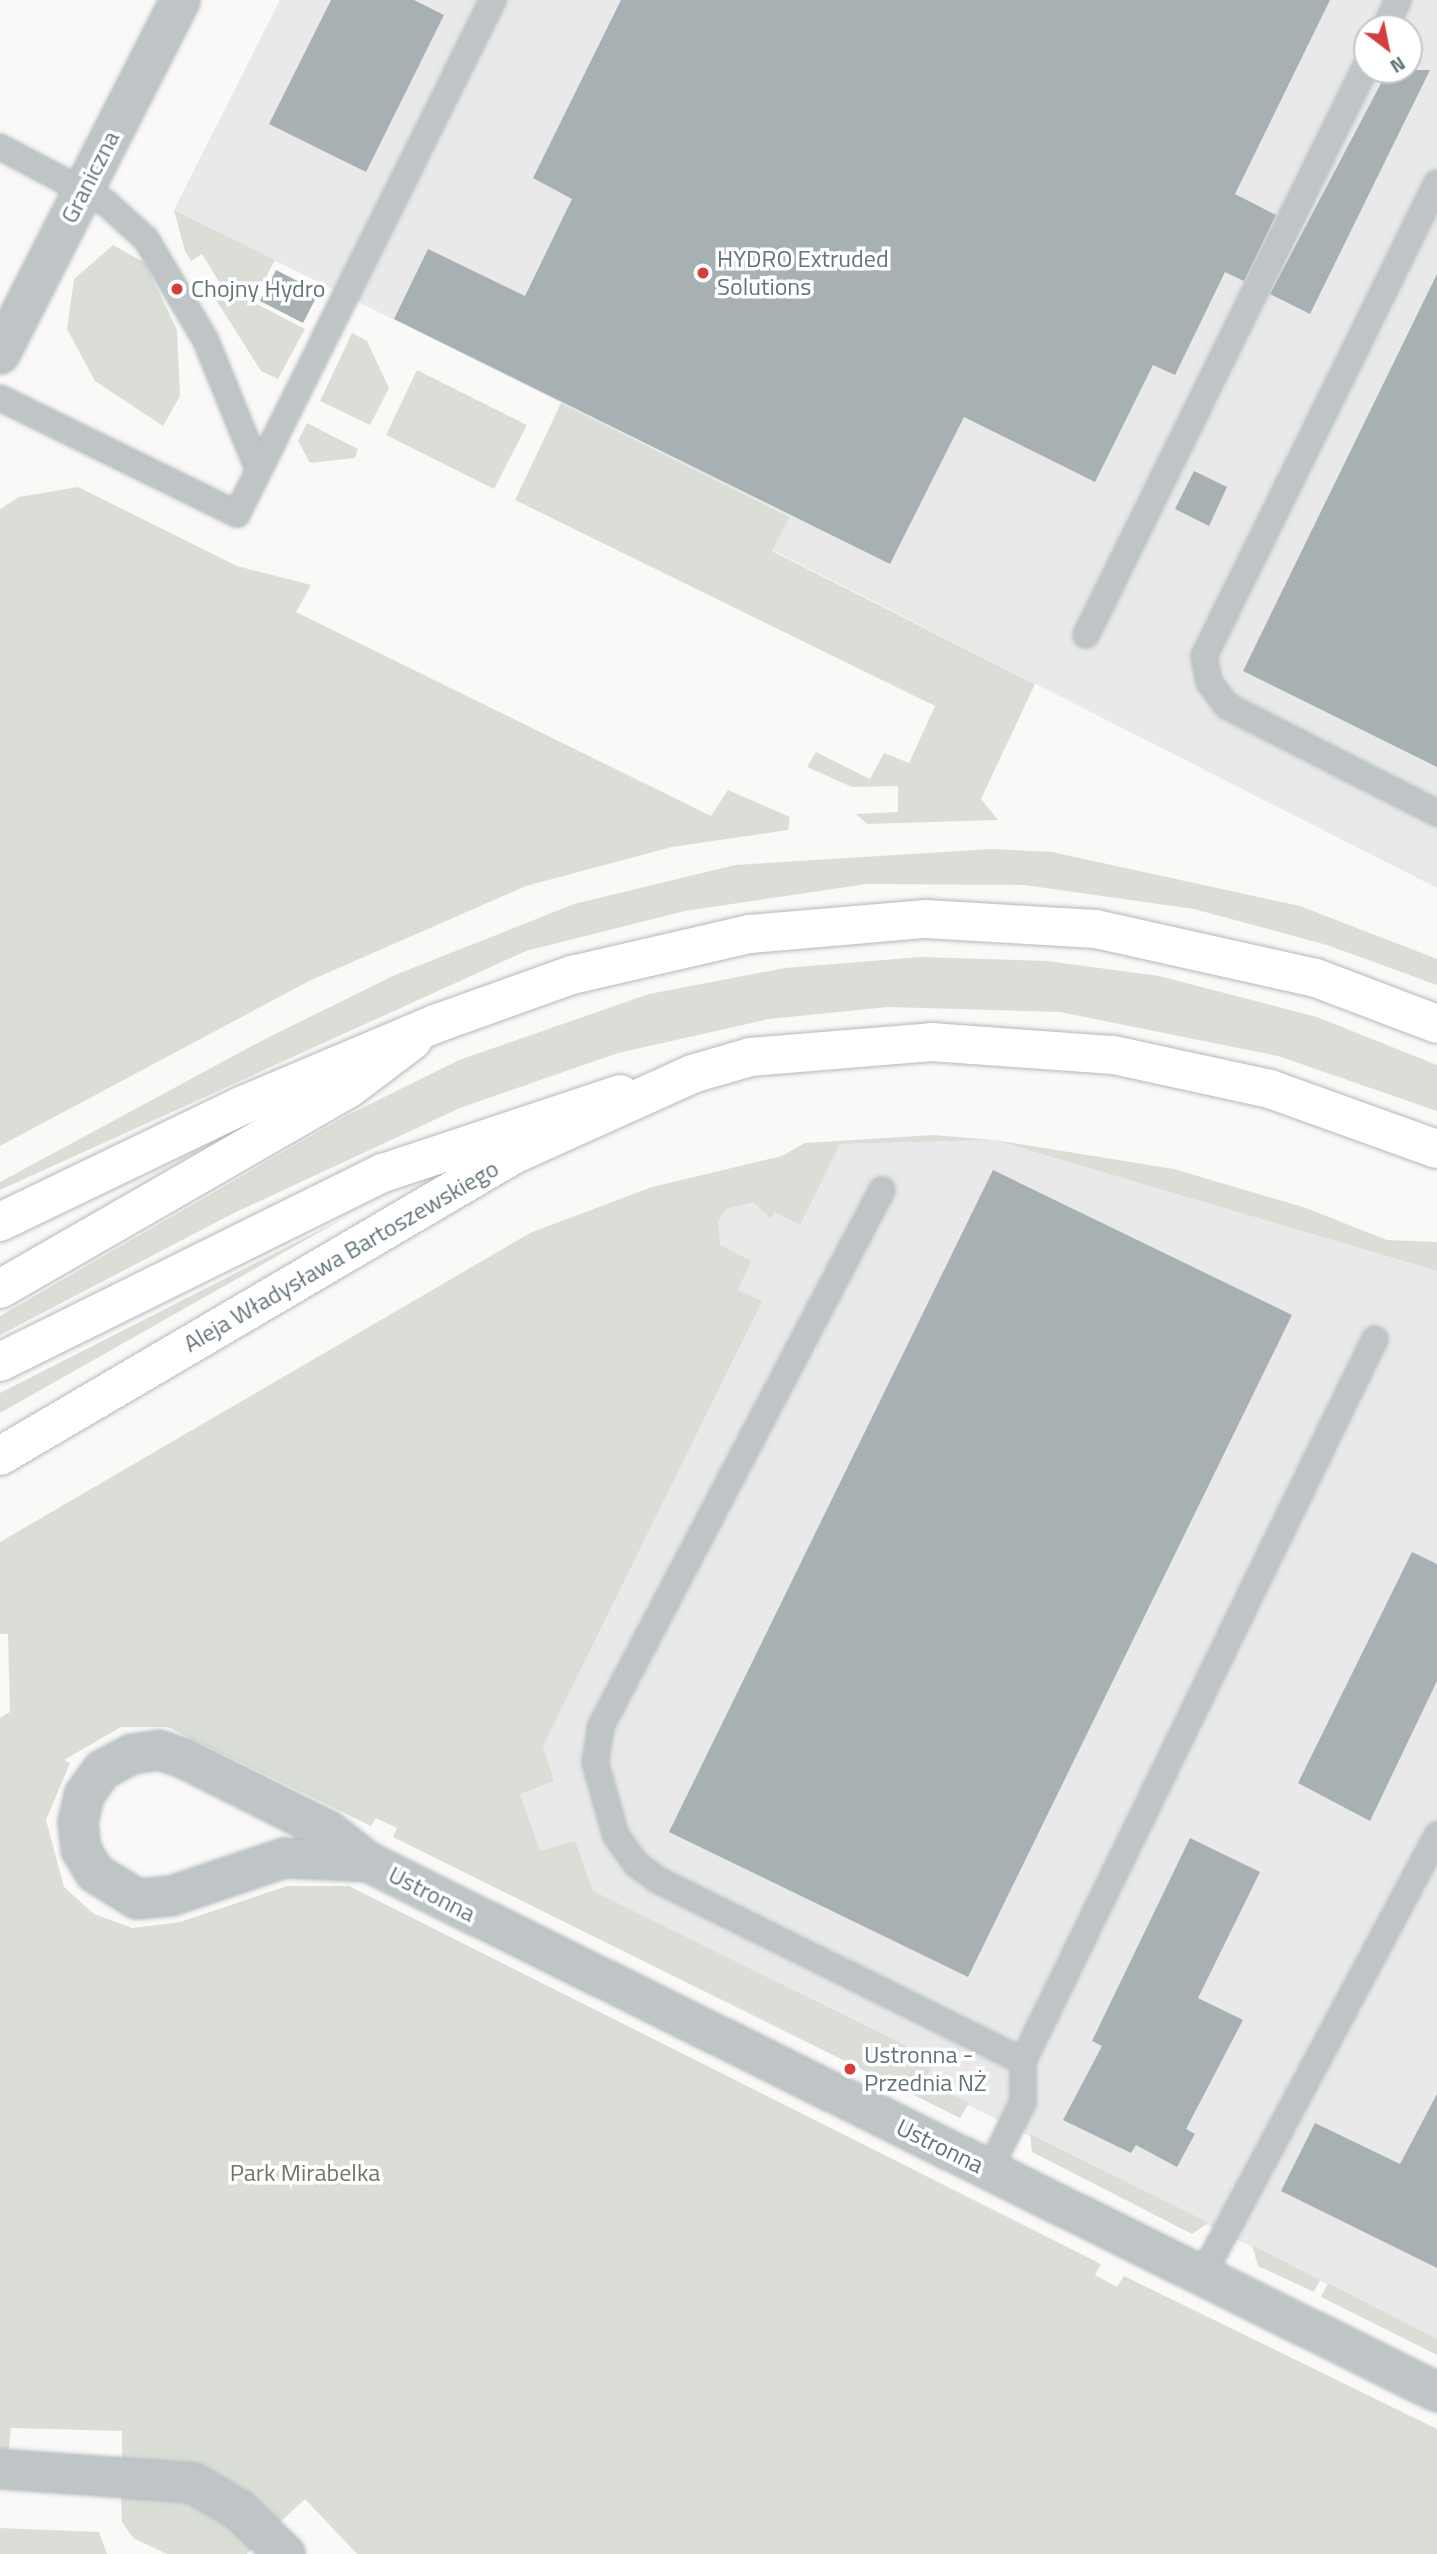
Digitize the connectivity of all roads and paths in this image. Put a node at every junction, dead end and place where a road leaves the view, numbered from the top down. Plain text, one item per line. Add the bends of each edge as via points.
1 (180, 0) edge
2 (493, 0) edge
3 (1357, 84) edge
4 (0, 147) edge
5 (1437, 183) edge
6 (83, 190) junction
7 (0, 354) edge
8 (0, 398) edge
9 (258, 469) junction
10 (1086, 635) dead end
11 (1437, 813) edge
12 (435, 1024) junction
13 (1437, 1024) edge
14 (692, 1074) junction
15 (1437, 1149) edge
16 (883, 1190) dead end
17 (0, 1222) edge
18 (0, 1289) edge
19 (1375, 1339) dead end
20 (0, 1362) edge
21 (0, 1456) edge
22 (1437, 1835) edge
23 (368, 1861) junction
24 (1023, 2061) junction
25 (989, 2170) junction
26 (1202, 2276) junction
27 (1437, 2392) edge
28 (0, 2469) edge
29 (285, 2554) edge

1 - 6 street, Graniczna
2 - 9 lane
3 - 10 lane
4 - 6 lane
5 - 11 lane via 1204,656 1209,681 1227,706
6 - 7 street, Graniczna
6 - 9 lane via 128,221 163,265 205,341
8 - 9 lane via 237,514
12 - 13 main road via 665,950 834,923 926,919 1096,929 1165,940 1316,978
12 - 17 main road via 243,1105
12 - 18 main road via 348,1089
14 - 15 main road, Aleja Władysława Bartoszewskiego via 750,1057 863,1043 1114,1055 1270,1089
14 - 20 main road, Aleja Władysława Bartoszewskiego via 517,1124 383,1173
14 - 21 main road, Aleja Władysława Bartoszewskiego via 513,1155
16 - 24 lane via 601,1726 595,1762 616,1836 636,1864 658,1880
19 - 24 lane
22 - 26 lane
23 - 23 street, Ustronna via 328,1831 159,1750 132,1754 103,1770 84,1795 78,1822 81,1850 95,1873 137,1899 171,1896 284,1858
23 - 25 street, Ustronna
24 - 25 lane via 1023,2102
25 - 26 street, Ustronna
26 - 27 street, Ustronna
28 - 29 street via 193,2483 239,2510

